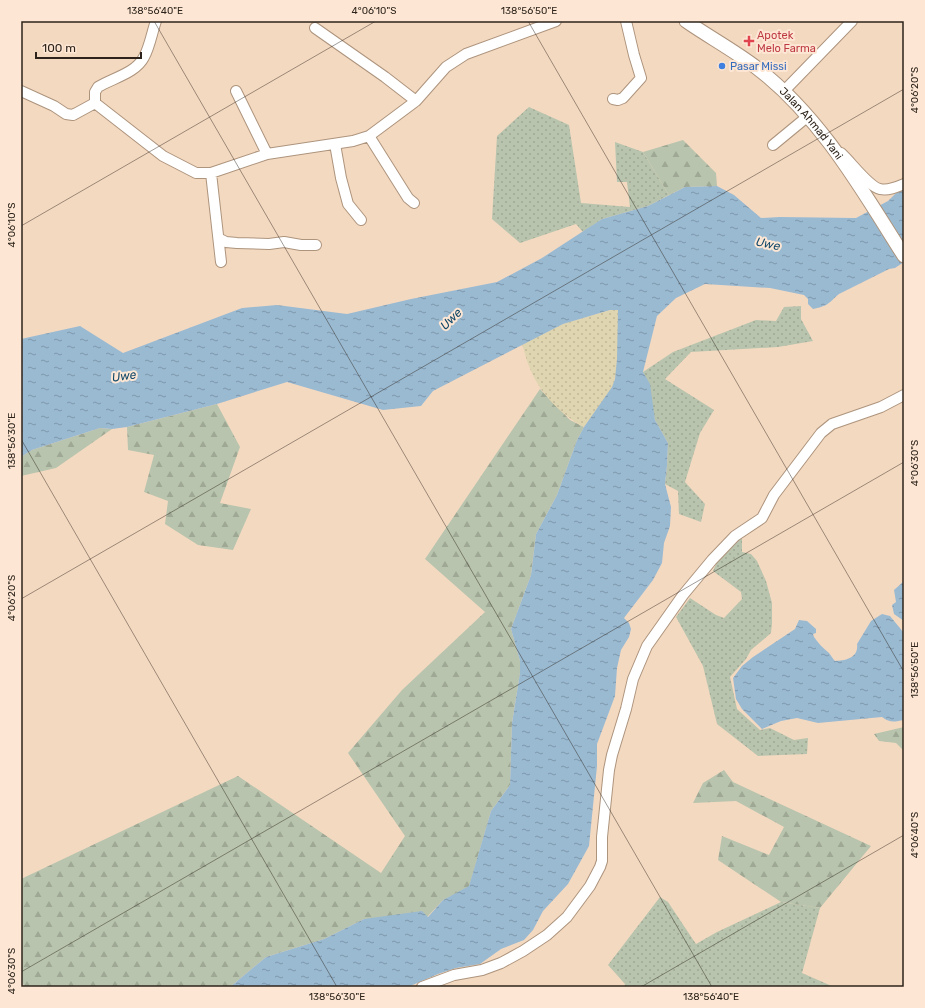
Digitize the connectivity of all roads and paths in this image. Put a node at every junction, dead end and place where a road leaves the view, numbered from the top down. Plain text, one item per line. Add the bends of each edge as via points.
1 (156, 21) edge
2 (556, 21) edge
3 (626, 21) edge
4 (686, 21) edge
5 (852, 21) edge
6 (315, 28) dead end
7 (21, 91) edge
8 (236, 91) dead end
9 (784, 91) junction
10 (613, 99) dead end
11 (416, 101) junction
12 (95, 103) junction
13 (807, 117) junction
14 (369, 136) junction
15 (335, 144) junction
16 (773, 145) dead end
17 (833, 148) junction
18 (268, 154) junction
19 (211, 173) junction
20 (904, 184) edge
21 (414, 203) dead end
22 (361, 220) dead end
23 (220, 239) junction
24 (316, 245) dead end
25 (904, 256) edge
26 (221, 262) dead end
27 (904, 395) edge
28 (422, 987) edge

1 - 12 street via 145,56 131,70 98,87 95,92
2 - 11 street via 466,54 446,67
3 - 10 street via 641,78 623,98
4 - 9 main road, Jalan Ahmad Yani via 758,68
5 - 9 street
6 - 11 street
7 - 12 street via 66,114 73,115
8 - 18 street
9 - 13 main road, Jalan Ahmad Yani
11 - 14 street
12 - 19 street via 163,156 196,173
13 - 16 street
13 - 17 main road, Jalan Ahmad Yani
14 - 15 street
14 - 21 street
15 - 18 street
15 - 22 street via 348,204
17 - 20 street via 848,159 872,186 880,190
17 - 25 main road, Jalan Ahmad Yani
18 - 19 street
19 - 23 street
23 - 24 street via 232,242
23 - 26 street
27 - 28 street via 832,424 790,473 762,518 735,536 712,560 683,595 647,646 633,679 612,755 602,837 602,861 590,886 567,917 547,935 501,963 482,970 454,975

